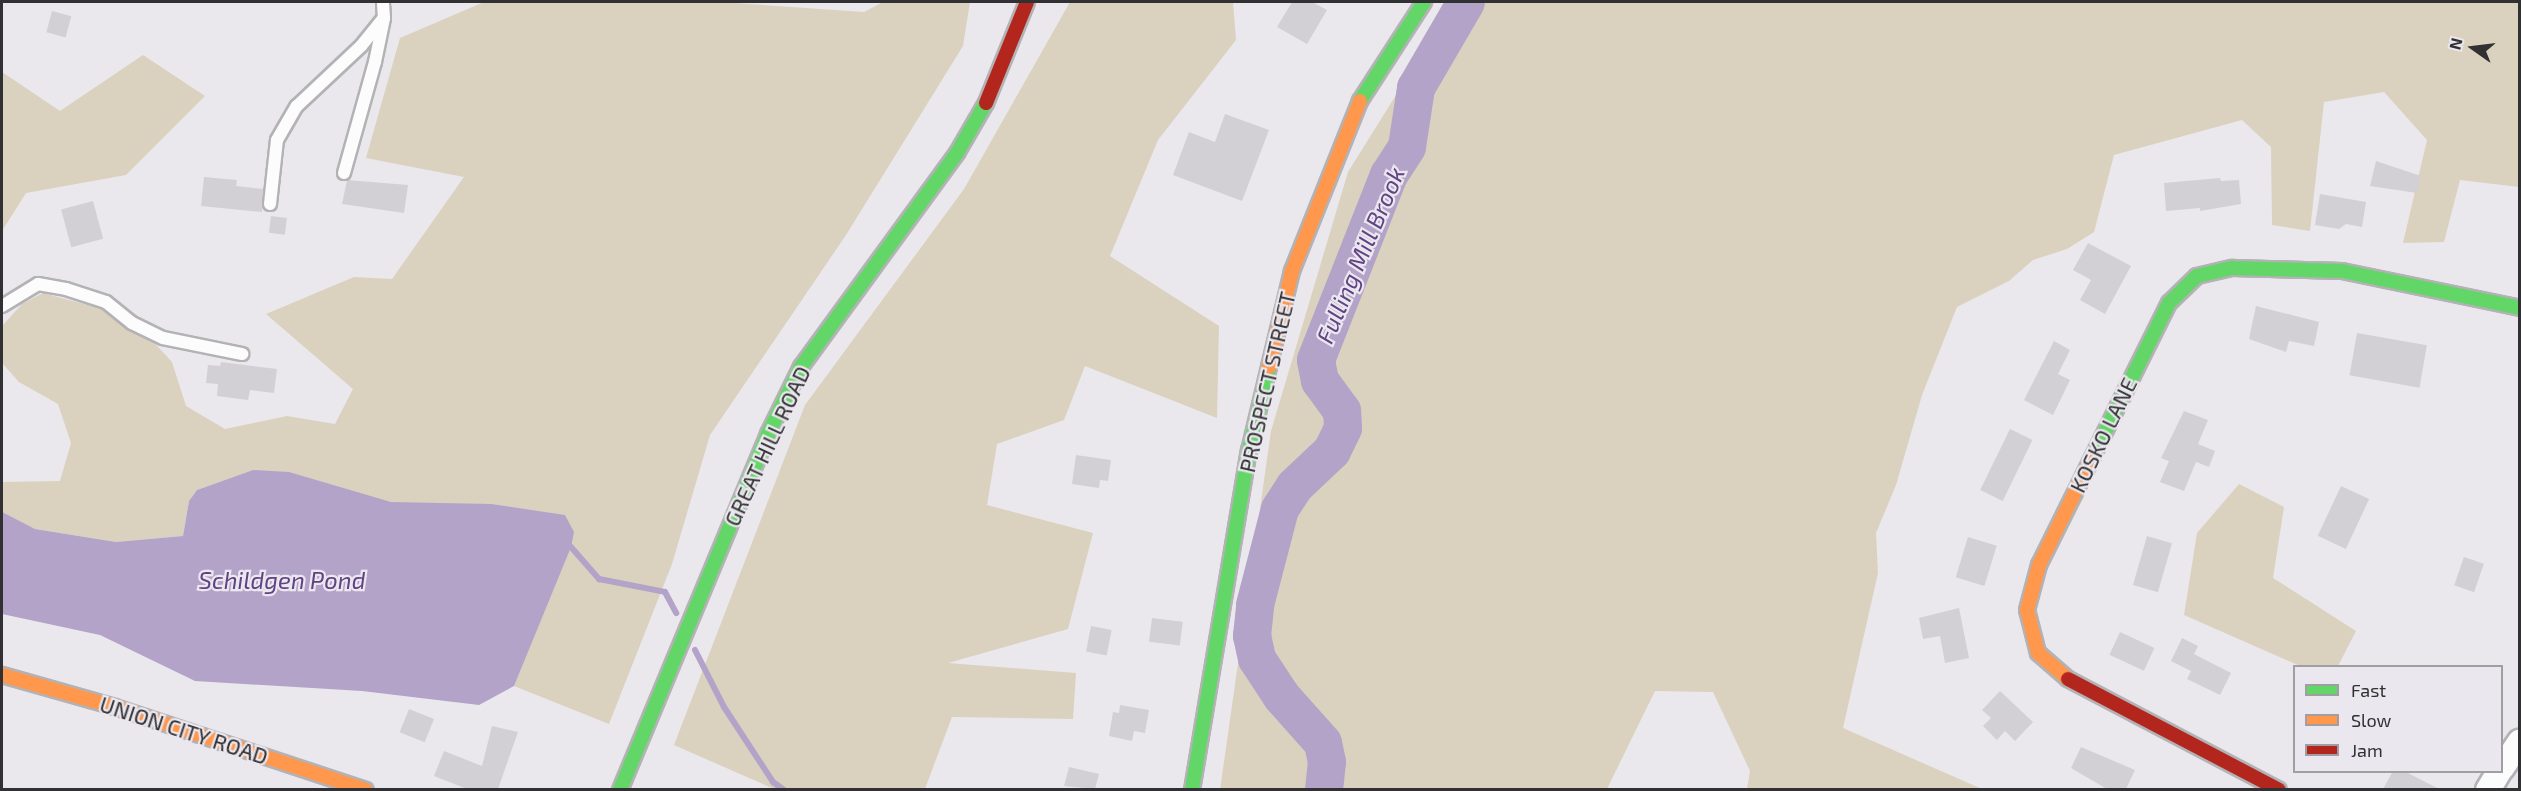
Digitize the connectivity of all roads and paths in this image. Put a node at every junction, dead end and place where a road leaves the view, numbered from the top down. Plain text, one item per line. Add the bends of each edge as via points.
1 (383, 2) edge
2 (1027, 2) edge
3 (1424, 2) edge
4 (384, 18) junction
5 (344, 173) dead end
6 (270, 204) dead end
7 (2, 306) edge
8 (2520, 308) edge
9 (243, 354) dead end
10 (2, 675) edge
11 (641, 739) junction
12 (2520, 741) edge
13 (2503, 766) edge
14 (611, 772) dead end
15 (2498, 773) edge
16 (366, 789) edge
17 (620, 789) edge
18 (638, 789) edge
19 (1192, 789) edge
20 (2279, 789) edge
21 (2488, 789) edge

1 - 4 lane
2 - 11 street, GREAT HILL ROAD via 991,95 957,153 801,367 768,434
3 - 19 street, PROSPECT STREET via 1362,95 1292,271 1249,451
4 - 5 lane
4 - 6 lane via 361,46 297,106 277,140
7 - 9 lane via 38,284 66,289 106,302 132,323 163,338
8 - 20 street, KOSKO LANE via 2342,272 2233,268 2197,276 2169,303 2039,565 2027,610 2038,653 2060,675
10 - 16 street, UNION CITY ROAD via 115,707
11 - 14 street
11 - 17 street, GREAT HILL ROAD
11 - 18 street
12 - 13 street
15 - 21 street

